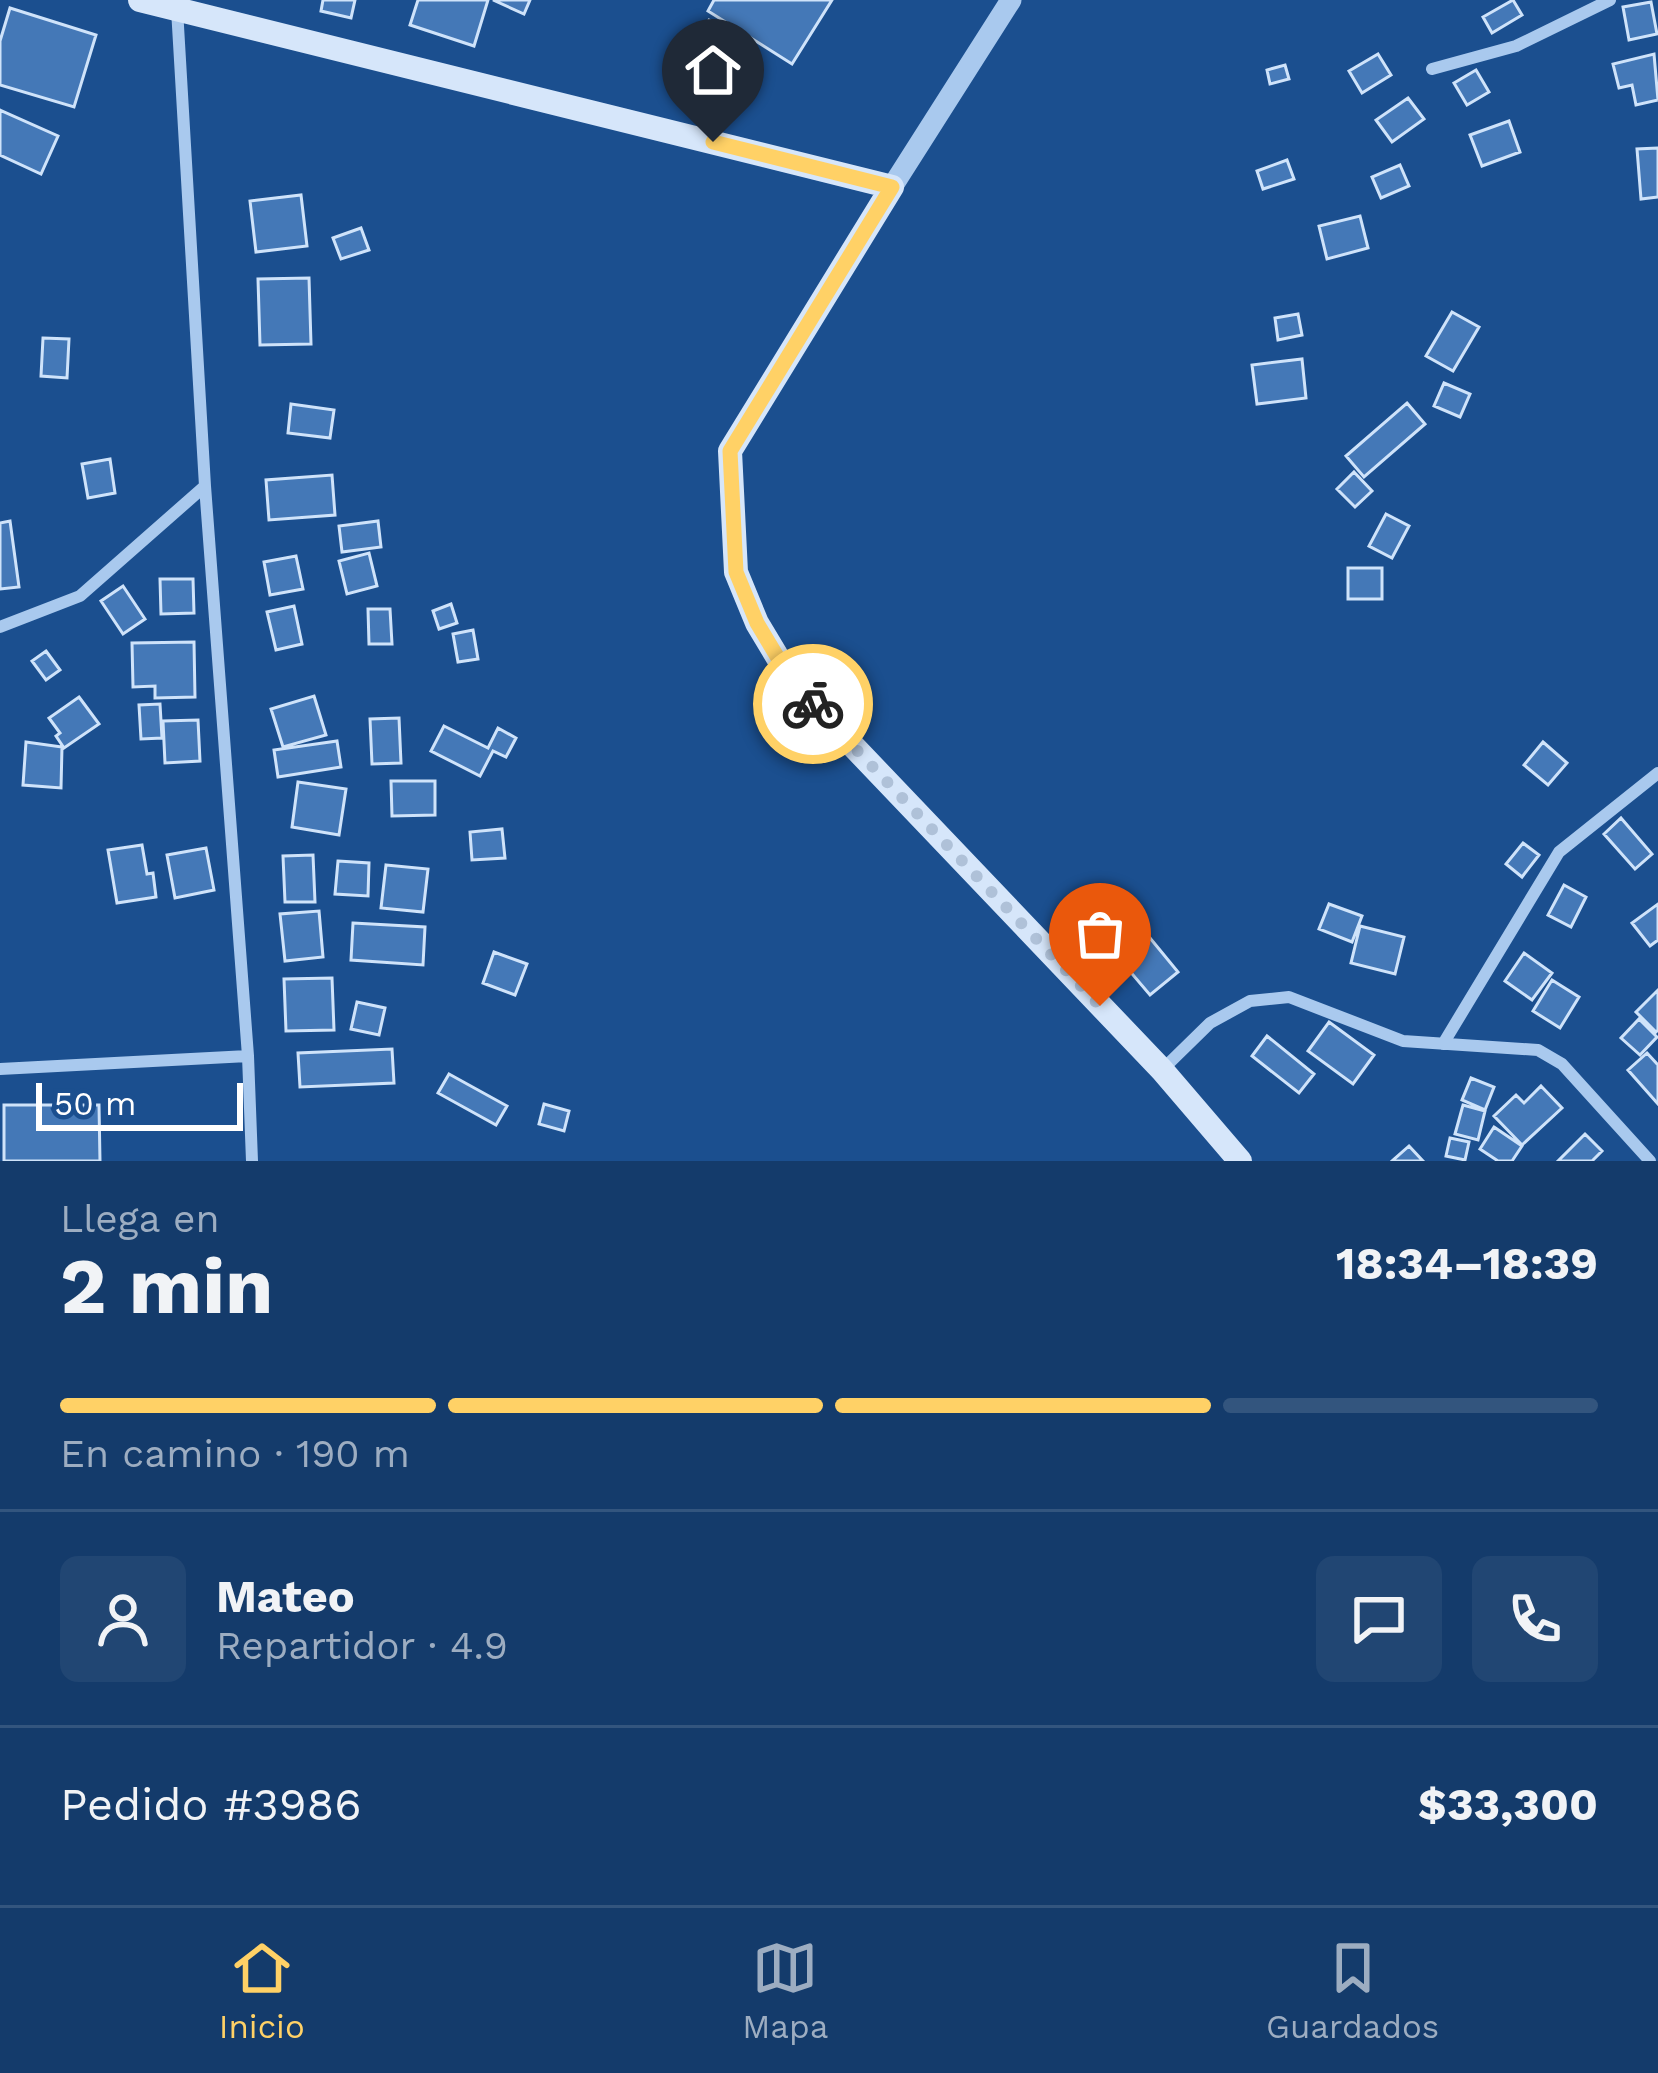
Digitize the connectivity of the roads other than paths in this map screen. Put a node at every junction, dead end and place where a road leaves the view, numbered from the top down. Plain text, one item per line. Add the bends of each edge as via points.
1 (140, 0) edge
2 (1012, 0) edge
3 (1610, 0) edge
4 (177, 9) junction
5 (1432, 69) dead end
6 (892, 187) junction
7 (205, 486) junction
8 (0, 627) edge
9 (1658, 773) edge
10 (1443, 1044) junction
11 (248, 1056) junction
12 (0, 1069) edge
13 (1162, 1070) junction
14 (252, 1161) edge
15 (1240, 1161) edge
16 (1650, 1161) edge

1 - 4 main road
2 - 6 street
3 - 5 street via 1516,46
4 - 6 main road
4 - 7 street
6 - 13 main road via 730,451 736,572 793,683
7 - 8 street via 80,596
7 - 11 street
9 - 10 street via 1558,852
10 - 13 street via 1403,1041 1289,997 1250,1001 1210,1023
10 - 16 street via 1550,1057
11 - 12 street
11 - 14 street
13 - 15 main road

